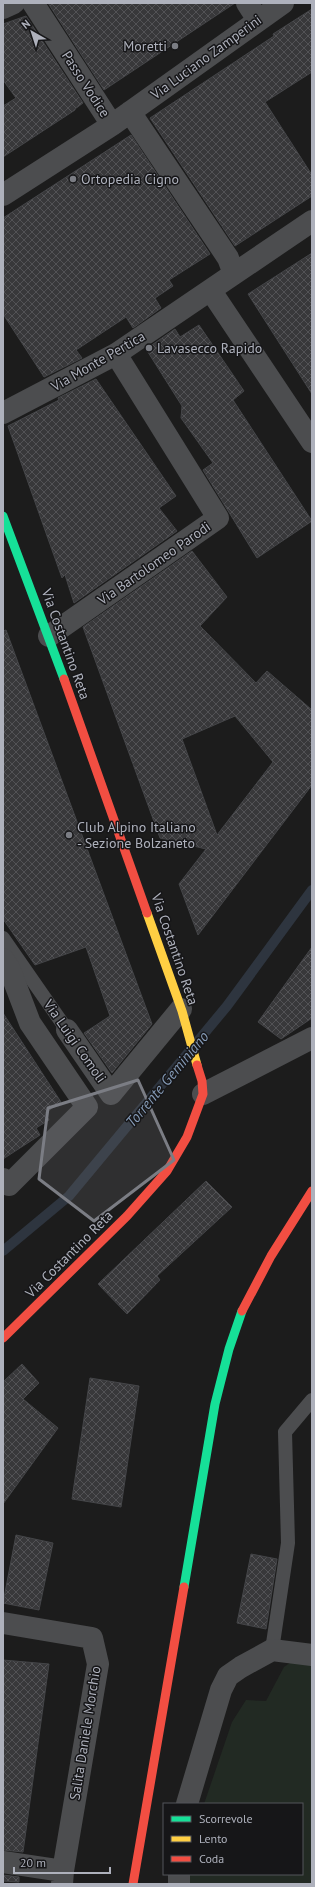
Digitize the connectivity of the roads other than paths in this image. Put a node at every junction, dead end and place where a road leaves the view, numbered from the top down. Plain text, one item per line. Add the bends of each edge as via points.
1 (14, 3) edge
2 (33, 3) edge
3 (283, 3) edge
4 (3, 8) edge
5 (252, 11) edge
6 (130, 112) junction
7 (112, 125) junction
8 (3, 195) edge
9 (312, 221) edge
10 (234, 274) junction
11 (211, 291) junction
12 (116, 354) junction
13 (3, 413) edge
14 (312, 442) edge
15 (3, 516) edge
16 (49, 636) junction
17 (3, 938) edge
18 (3, 959) edge
19 (10, 994) edge
20 (181, 1010) junction
21 (67, 1030) joint
22 (312, 1038) edge
23 (203, 1088) junction
24 (3, 1179) edge
25 (312, 1191) edge
26 (3, 1338) edge
27 (312, 1400) edge
28 (3, 1623) edge
29 (272, 1650) junction
30 (312, 1655) edge
31 (187, 1803) edge
32 (3, 1862) edge
33 (63, 1877) edge
34 (133, 1884) edge

1 - 4 street
2 - 7 street, Passo Vodice
3 - 5 street, Via Luciano Zamperini
5 - 6 street, Via Luciano Zamperini
6 - 7 street, Via Luciano Zamperini
6 - 10 street via 228,258
7 - 8 street, Via Luciano Zamperini
9 - 10 street, Via Monte Pertica
10 - 11 street, Via Monte Pertica
11 - 12 street, Via Monte Pertica
11 - 14 street
12 - 13 street, Via Monte Pertica
12 - 16 street, Via Bartolomeo Parodi via 218,518
15 - 16 main road, Via Costantino Reta
16 - 20 main road, Via Costantino Reta
17 - 21 lane, Via Luigi Comoli
18 - 19 street via 9,968
19 - 24 street via 87,1107 9,1185
20 - 21 street, Via Luigi Comoli via 111,1094
20 - 23 main road, Via Costantino Reta
22 - 23 street
23 - 26 main road, Via Costantino Reta via 187,1137 167,1171 127,1216
25 - 34 main road via 288,1227 249,1297 229,1347 215,1404
27 - 29 lane via 286,1432 288,1544
28 - 33 street, Salita Daniele Morchio via 92,1638 98,1664
29 - 30 street
29 - 31 street via 228,1676 221,1690
32 - 33 street, Salita Daniele Morchio

